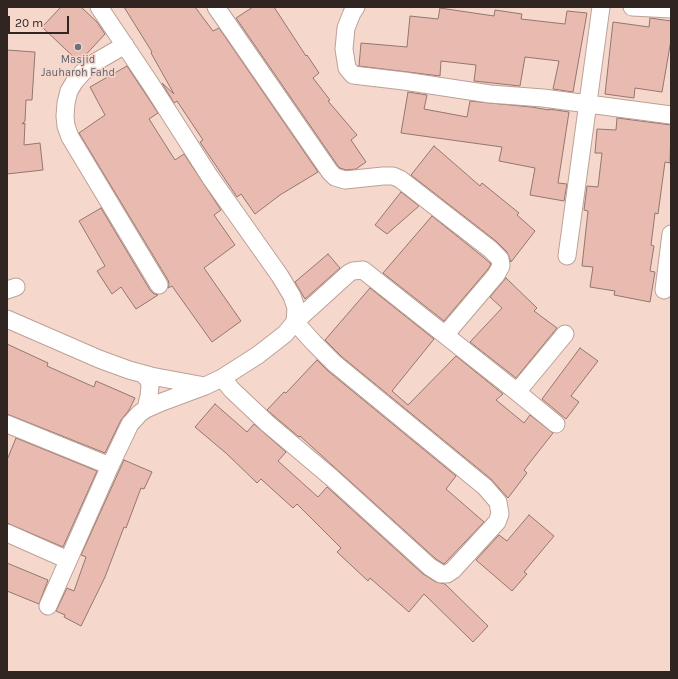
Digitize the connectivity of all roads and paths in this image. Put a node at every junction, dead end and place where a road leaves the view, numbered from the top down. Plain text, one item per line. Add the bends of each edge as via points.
1 (99, 7) edge
2 (216, 7) edge
3 (356, 7) edge
4 (601, 7) edge
5 (632, 7) edge
6 (671, 10) edge
7 (125, 45) junction
8 (588, 104) junction
9 (671, 115) edge
10 (671, 234) edge
11 (567, 256) dead end
12 (159, 286) dead end
13 (664, 290) dead end
14 (7, 319) edge
15 (295, 322) junction
16 (565, 334) dead end
17 (445, 335) junction
18 (143, 374) junction
19 (222, 378) junction
20 (205, 386) junction
21 (517, 392) junction
22 (146, 409) junction
23 (7, 424) edge
24 (556, 424) dead end
25 (110, 466) junction
26 (7, 533) edge
27 (68, 560) junction
28 (48, 606) dead end

1 - 7 street
2 - 17 street via 335,177 345,180 393,176 400,179 500,259 501,266 496,276
3 - 8 street via 346,28 344,49 347,68 353,75 490,94
4 - 8 street
5 - 6 street
7 - 12 street via 94,63 75,82 66,103 66,126 70,137
7 - 15 street via 210,177 288,289 296,308
8 - 9 street
8 - 11 street
10 - 13 street
14 - 18 street via 99,359
15 - 17 street via 349,273 363,270
15 - 19 street via 275,342
15 - 19 street via 334,363 485,487 498,502 500,514 497,522 453,570 441,574 430,567 268,424
16 - 21 street
17 - 21 street
18 - 20 street
18 - 22 street via 149,380 150,386
19 - 20 street
20 - 22 street
21 - 24 street
22 - 25 street via 130,424
23 - 25 street
25 - 27 street
26 - 27 street
27 - 28 street

